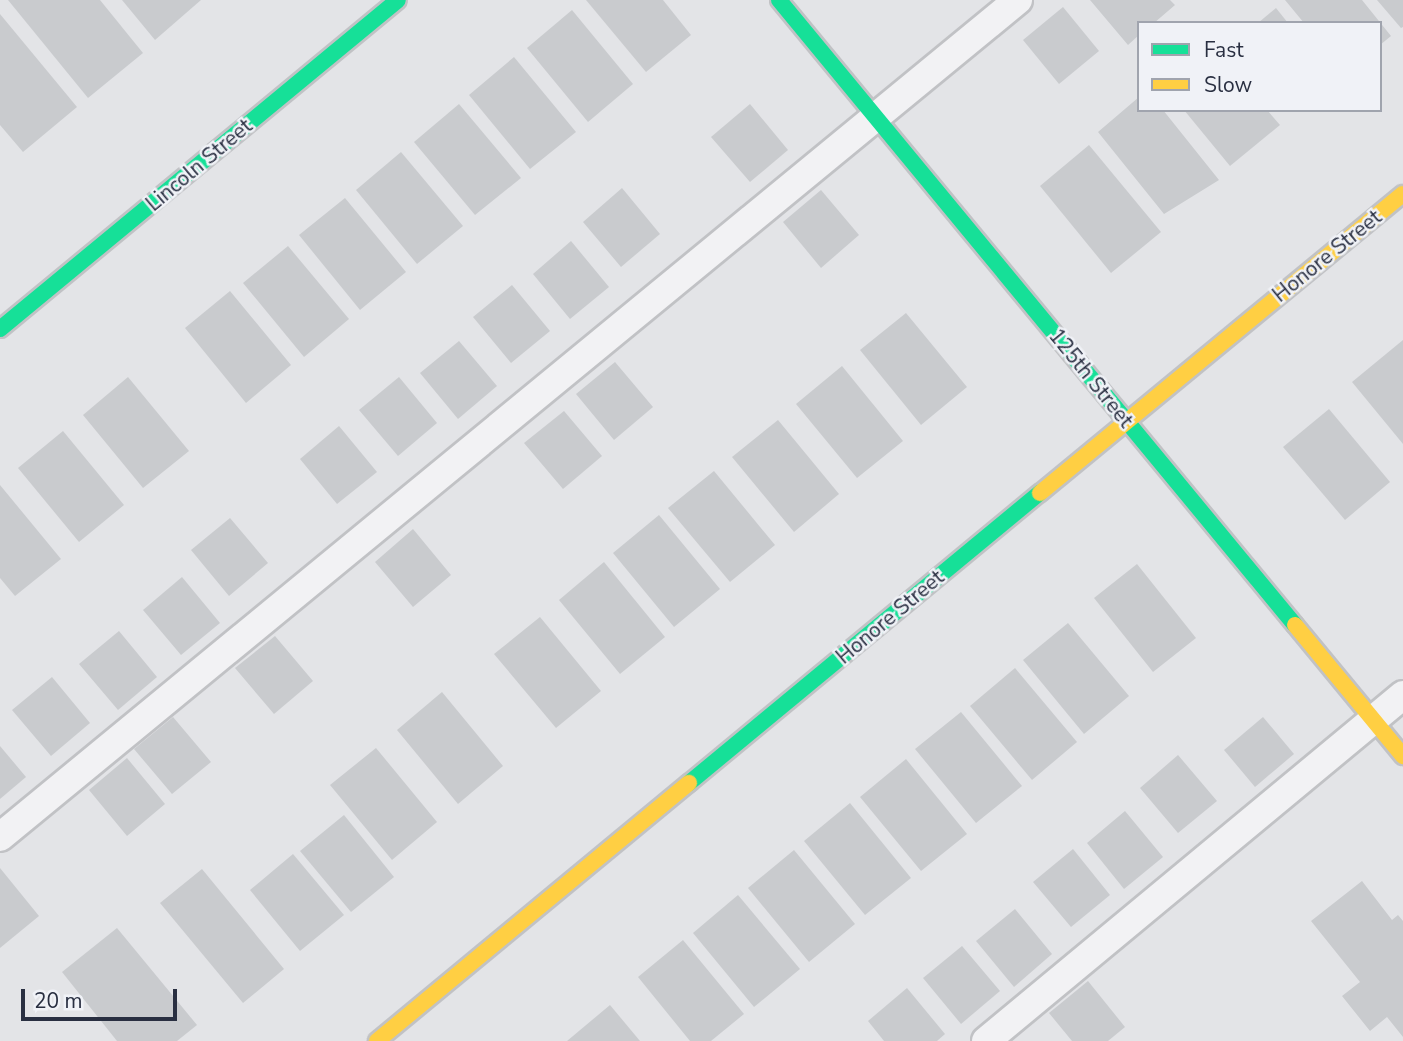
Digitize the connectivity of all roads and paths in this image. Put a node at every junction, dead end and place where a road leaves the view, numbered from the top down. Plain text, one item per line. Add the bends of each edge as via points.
1 (398, 0) edge
2 (779, 0) edge
3 (1018, 0) edge
4 (876, 117) junction
5 (1403, 194) edge
6 (0, 329) edge
7 (1127, 422) junction
8 (1403, 695) edge
9 (1373, 720) junction
10 (1403, 756) edge
11 (0, 837) edge
12 (377, 1041) edge
13 (986, 1041) edge

1 - 6 street, Lincoln Street
2 - 4 street, 125th Street
3 - 4 lane
4 - 7 street, 125th Street
4 - 11 lane
5 - 7 street, Honore Street
7 - 9 street, 125th Street
7 - 12 street, Honore Street
8 - 9 lane
9 - 10 street, 125th Street
9 - 13 lane

